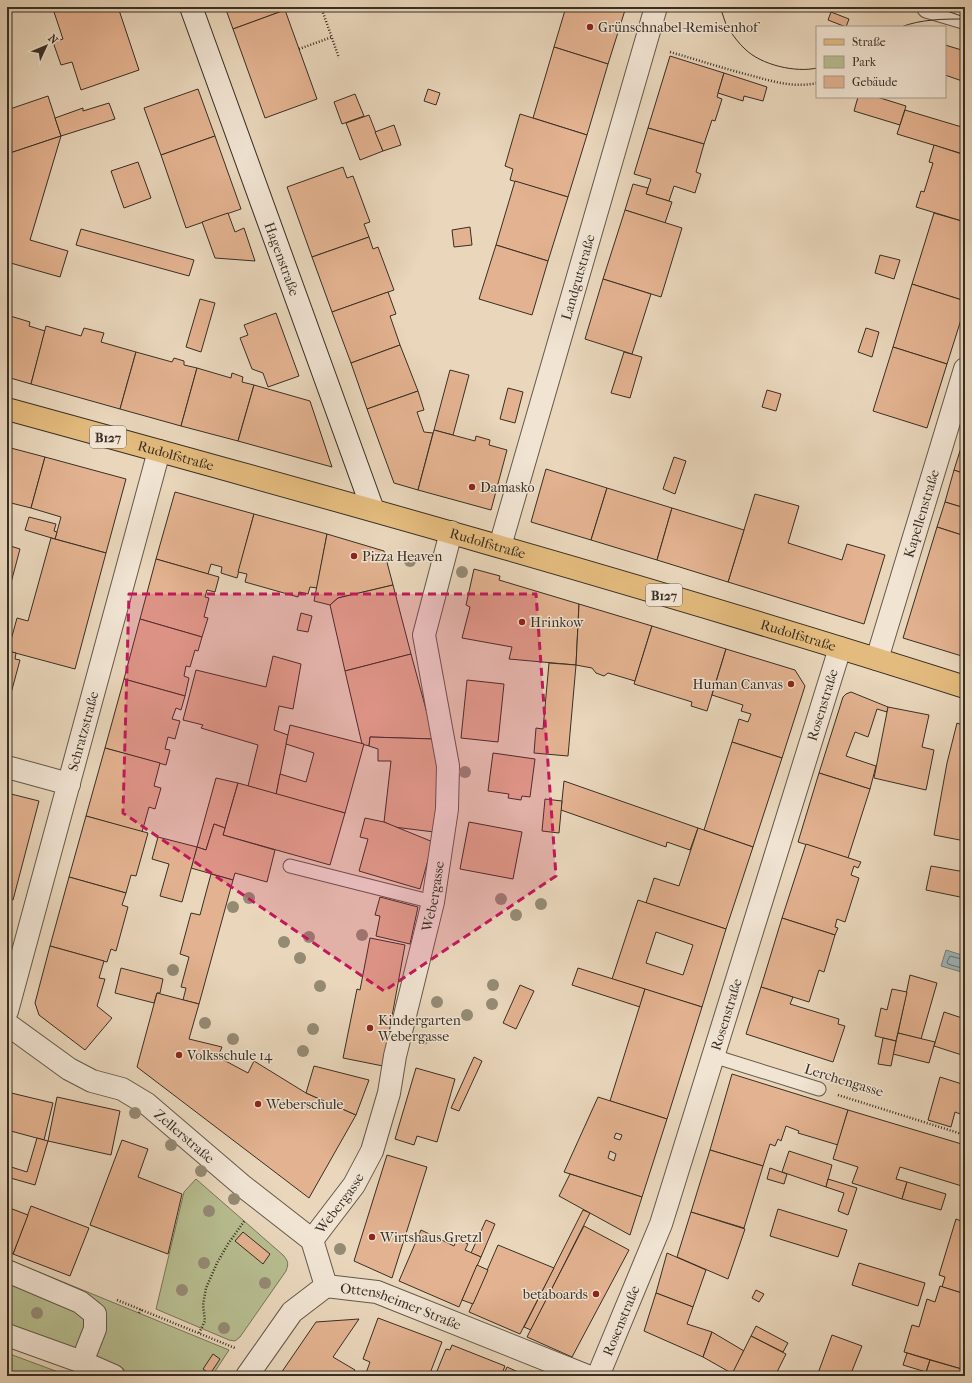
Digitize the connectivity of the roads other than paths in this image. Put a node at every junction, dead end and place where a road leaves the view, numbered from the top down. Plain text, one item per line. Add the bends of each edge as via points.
1 (191, 7) edge
2 (656, 7) edge
3 (928, 7) edge
4 (965, 18) edge
5 (965, 369) edge
6 (7, 409) edge
7 (159, 451) junction
8 (373, 510) junction
9 (451, 532) junction
10 (500, 546) junction
11 (840, 648) junction
12 (877, 659) junction
13 (965, 687) edge
14 (7, 767) edge
15 (69, 784) junction
16 (290, 866) dead end
17 (433, 902) junction
18 (7, 1011) edge
19 (7, 1024) edge
20 (713, 1056) junction
21 (819, 1089) road end
22 (312, 1240) junction
23 (7, 1271) edge
24 (326, 1286) junction
25 (7, 1336) edge
26 (82, 1362) junction
27 (114, 1376) edge
28 (247, 1376) edge
29 (587, 1376) edge
30 (598, 1376) edge

1 - 8 street, Hagenstraße
2 - 10 street, Landgutstraße
3 - 4 street
5 - 12 street, Kapellenstraße
6 - 7 main road, Rudolfstraße / B127
7 - 8 main road, Rudolfstraße / B127
7 - 15 street, Schratzstraße
8 - 9 main road, Rudolfstraße / B127
9 - 10 main road, Rudolfstraße / B127
9 - 17 street, Webergasse via 424,635 448,766 447,808
10 - 11 main road, Rudolfstraße / B127
11 - 12 main road, Rudolfstraße / B127
11 - 20 street, Rosenstraße
12 - 13 main road, Rudolfstraße / B127
14 - 15 street
15 - 18 street, Schratzstraße
16 - 17 lane
17 - 22 street, Webergasse via 394,1056 389,1093 372,1151 354,1185
19 - 22 street, Zellerstraße via 69,1069 92,1081 122,1089 147,1104 244,1187
20 - 21 lane, Lerchengasse
20 - 30 street, Rosenstraße via 661,1224
22 - 24 street
23 - 26 street via 80,1302 95,1314 95,1329
24 - 28 street, Ottensheimer Straße via 292,1312
24 - 29 street, Ottensheimer Straße via 377,1292
25 - 26 street
26 - 27 street

